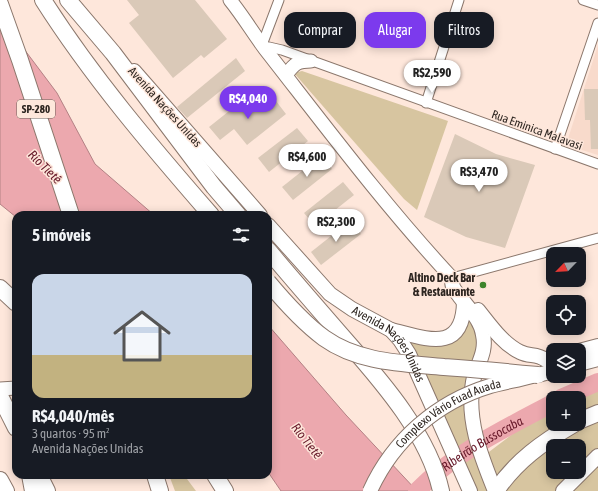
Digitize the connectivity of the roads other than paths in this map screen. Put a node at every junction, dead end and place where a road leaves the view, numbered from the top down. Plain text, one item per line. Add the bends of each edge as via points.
1 (43, 0) edge
2 (68, 0) edge
3 (230, 0) edge
4 (279, 0) edge
5 (459, 0) edge
6 (583, 0) edge
7 (0, 4) edge
8 (598, 5) edge
9 (598, 22) edge
10 (263, 46) junction
11 (113, 53) junction
12 (311, 61) junction
13 (286, 75) junction
14 (426, 103) junction
15 (555, 149) junction
16 (598, 164) edge
17 (70, 211) edge
18 (207, 211) edge
19 (235, 211) edge
20 (257, 211) edge
21 (272, 229) edge
22 (598, 238) edge
23 (272, 255) edge
24 (452, 278) junction
25 (272, 286) edge
26 (0, 288) edge
27 (12, 300) edge
28 (464, 302) junction
29 (391, 330) junction
30 (598, 346) edge
31 (586, 349) edge
32 (598, 359) edge
33 (586, 362) edge
34 (546, 363) edge
35 (546, 366) edge
36 (546, 366) edge
37 (546, 367) edge
38 (473, 380) junction
39 (12, 388) edge
40 (0, 389) edge
41 (0, 396) edge
42 (598, 413) edge
43 (586, 418) edge
44 (12, 420) edge
45 (562, 431) edge
46 (598, 456) edge
47 (31, 479) edge
48 (41, 479) edge
49 (210, 479) edge
50 (218, 479) edge
51 (0, 480) edge
52 (6, 491) edge
53 (33, 491) edge
54 (47, 491) edge
55 (221, 491) edge
56 (225, 491) edge
57 (370, 491) edge
58 (441, 491) edge
59 (470, 491) edge
60 (495, 491) edge
61 (563, 491) edge

1 - 18 highway via 96,78
2 - 11 highway, Avenida Nações Unidas
3 - 10 main road
4 - 10 street
5 - 14 street
6 - 8 street
7 - 17 highway, SP-280
9 - 15 street
10 - 12 street, Rua Eminica Malavasi
10 - 13 main road
11 - 19 highway
11 - 20 main road, Avenida Nações Unidas via 143,81
12 - 13 main road via 300,61 292,66
12 - 14 street, Rua Eminica Malavasi
13 - 24 main road via 391,209
14 - 15 street, Rua Eminica Malavasi
15 - 16 street, Rua Eminica Malavasi
21 - 29 main road, Avenida Nações Unidas via 330,294
22 - 24 street
23 - 58 highway, bridge via 396,400 434,468
24 - 28 main road via 453,287
24 - 34 main road via 491,326 512,347 525,354 540,355
25 - 35 highway, bridge via 323,338 362,357 407,363
26 - 27 highway
28 - 29 main road via 461,321 455,331 447,337 439,340
28 - 38 main road via 478,321 485,345
29 - 59 main road, Avenida Nações Unidas via 409,354
30 - 31 main road
32 - 33 main road
36 - 38 main road via 514,367
37 - 57 main road, Complexo Vário Fuad Auada, bridge via 462,396 442,407 407,436 390,455
38 - 60 main road via 473,428 481,458
39 - 40 main road
41 - 44 highway
42 - 43 highway
45 - 60 highway via 520,462
46 - 61 main road
47 - 53 highway
48 - 54 highway
49 - 55 main road
50 - 56 highway
51 - 52 highway

